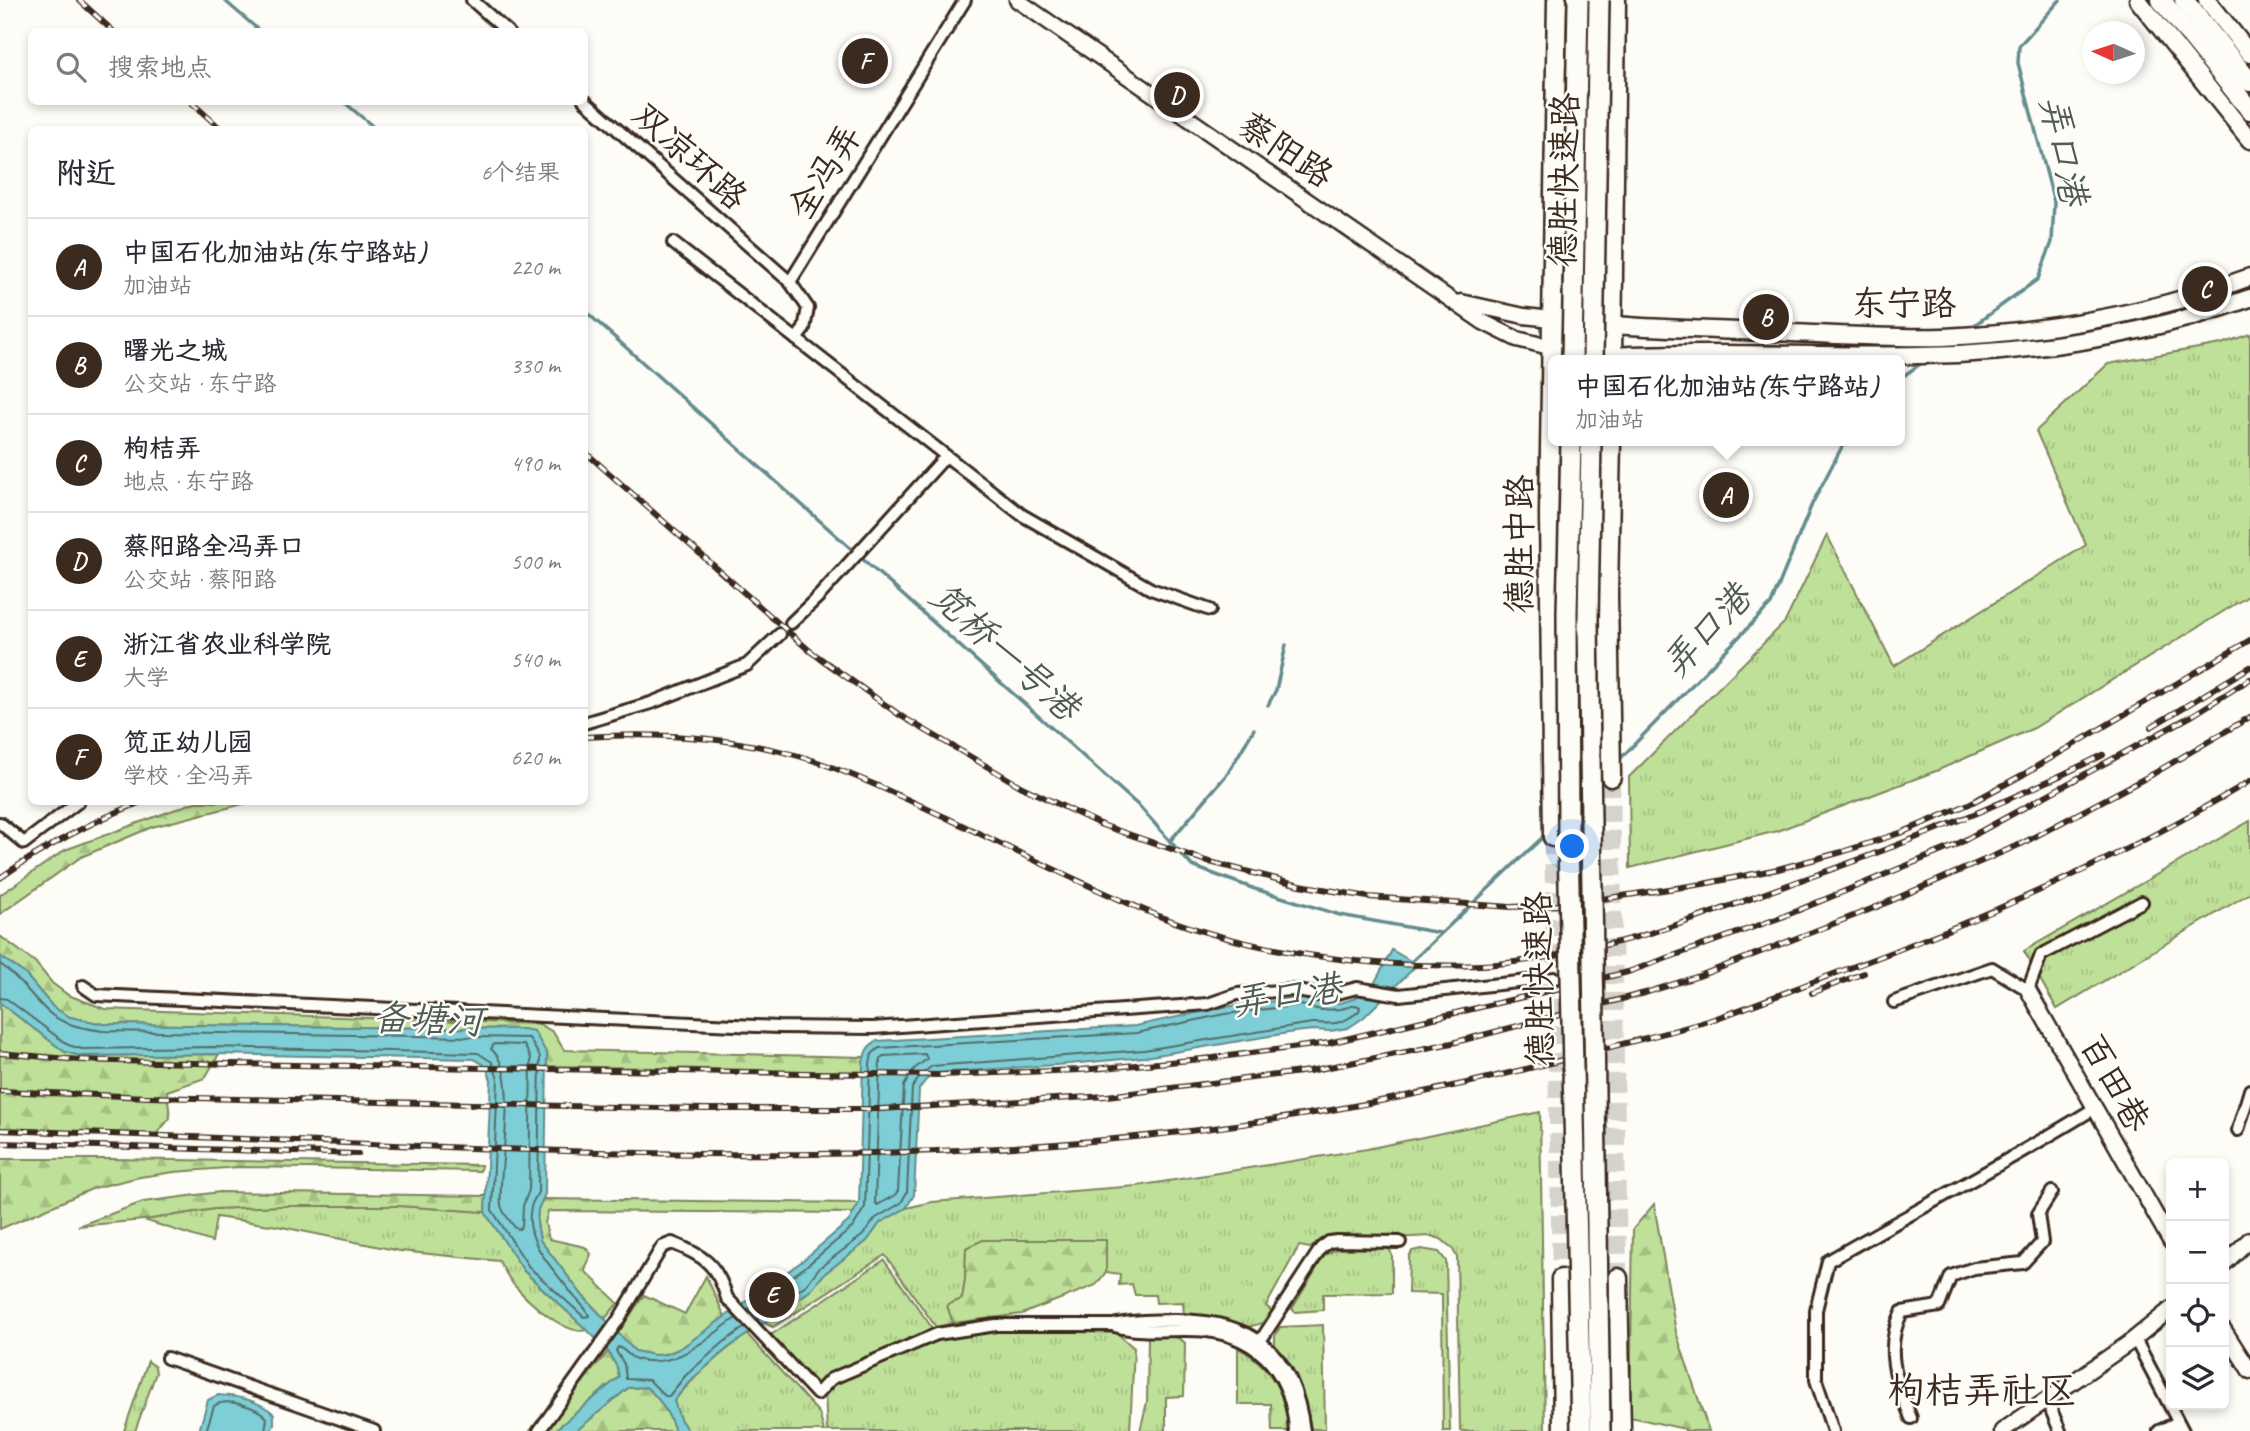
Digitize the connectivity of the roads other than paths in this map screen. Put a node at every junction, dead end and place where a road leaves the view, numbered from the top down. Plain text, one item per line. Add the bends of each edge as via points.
1 (472, 0) edge
2 (965, 0) edge
3 (1017, 0) edge
4 (1557, 0) edge
5 (1578, 0) edge
6 (1599, 0) edge
7 (1616, 0) edge
8 (2138, 0) edge
9 (2161, 0) edge
10 (2184, 0) edge
11 (2207, 0) edge
12 (504, 28) edge
13 (2250, 54) edge
14 (2214, 80) junction
15 (2250, 82) edge
16 (588, 104) edge
17 (2250, 110) edge
18 (2250, 140) edge
19 (673, 243) dead end
20 (2250, 277) edge
21 (790, 282) junction
22 (2250, 298) edge
23 (1452, 300) junction
24 (1552, 319) junction
25 (1612, 327) junction
26 (796, 339) junction
27 (1552, 349) junction
28 (1552, 355) edge
29 (1572, 355) edge
30 (1584, 355) edge
31 (1605, 355) edge
32 (1606, 355) edge
33 (1875, 355) edge
34 (1550, 446) edge
35 (1571, 446) edge
36 (1591, 446) edge
37 (1611, 446) edge
38 (946, 456) junction
39 (1210, 610) dead end
40 (791, 623) dead end
41 (780, 634) dead end
42 (588, 722) edge
43 (1611, 777) tunnel mouth
44 (74, 805) edge
45 (0, 823) edge
46 (1553, 837) tunnel mouth
47 (2142, 902) dead end
48 (1555, 978) dead end
49 (83, 986) dead end
50 (2028, 990) junction
51 (1894, 1002) dead end
52 (2250, 1090) edge
53 (2095, 1108) junction
54 (2238, 1130) dead end
55 (2052, 1192) dead end
56 (2166, 1233) edge
57 (2250, 1239) edge
58 (1400, 1242) dead end
59 (2229, 1259) edge
60 (1618, 1278) tunnel mouth
61 (1562, 1279) tunnel mouth
62 (2166, 1313) edge
63 (2229, 1338) edge
64 (2135, 1339) junction
65 (1258, 1344) junction
66 (167, 1358) dead end
67 (2250, 1371) edge
68 (2047, 1401) junction
69 (1911, 1418) dead end
70 (373, 1431) edge
71 (539, 1431) edge
72 (1295, 1431) edge
73 (1304, 1431) edge
74 (1563, 1431) edge
75 (1581, 1431) edge
76 (1600, 1431) edge
77 (1620, 1431) edge
78 (1833, 1431) edge
79 (2002, 1431) edge
80 (2060, 1431) edge
81 (2159, 1431) edge
82 (2183, 1431) edge

1 - 12 street
2 - 21 street, 全冯弄
3 - 23 street, 蔡阳路
4 - 24 main road, 德胜中路
5 - 29 highway, 德胜快速路, bridge
6 - 31 highway, 德胜快速路, bridge
7 - 25 main road
8 - 14 main road
9 - 14 main road
10 - 15 main road
11 - 13 main road
14 - 17 main road
14 - 18 main road
16 - 21 street, 双凉环路
19 - 26 street
20 - 25 main road, 东宁路 via 2119,314 1942,337
21 - 26 street via 808,308 804,329
22 - 33 main road, 东宁路 via 2074,342 1992,352
23 - 24 street
23 - 27 street, 蔡阳路 via 1517,339
24 - 25 main road, 东宁路
24 - 27 main road, 德胜中路
25 - 32 main road
26 - 38 street
27 - 28 main road, 德胜中路
27 - 30 street, 蔡阳路
34 - 46 main road, 德胜中路
35 - 75 highway, 德胜快速路, bridge via 1568,839
36 - 76 highway, 德胜快速路, bridge via 1588,620
37 - 43 main road
38 - 39 street via 1034,522 1151,589
38 - 40 street
41 - 42 street via 747,665
44 - 45 street via 24,843
47 - 50 street via 2042,955
48 - 49 street via 1399,995 1357,988 1326,996 1291,990 1237,995 1208,1004 873,1028 96,995
50 - 51 street via 1992,968
50 - 53 street, 百田巷
52 - 54 street
53 - 56 street, 百田巷
53 - 78 street via 1828,1261 1816,1310 1815,1380
55 - 69 street via 2038,1214 2042,1242 2024,1263 1974,1268 1951,1276 1939,1306 1902,1312 1894,1328 1894,1374
57 - 59 street
58 - 65 street via 1329,1242
60 - 77 main road
61 - 74 main road
62 - 64 street
63 - 67 street
64 - 68 street
64 - 82 street
65 - 71 street via 1215,1323 1195,1320 996,1325 937,1334 831,1379 817,1394 727,1298 722,1281 702,1255 671,1243 662,1247 619,1319
65 - 72 street via 1286,1386
65 - 73 street via 1276,1355 1287,1372
66 - 70 street
68 - 79 street
68 - 80 street
81 - 82 street via 2174,1424

